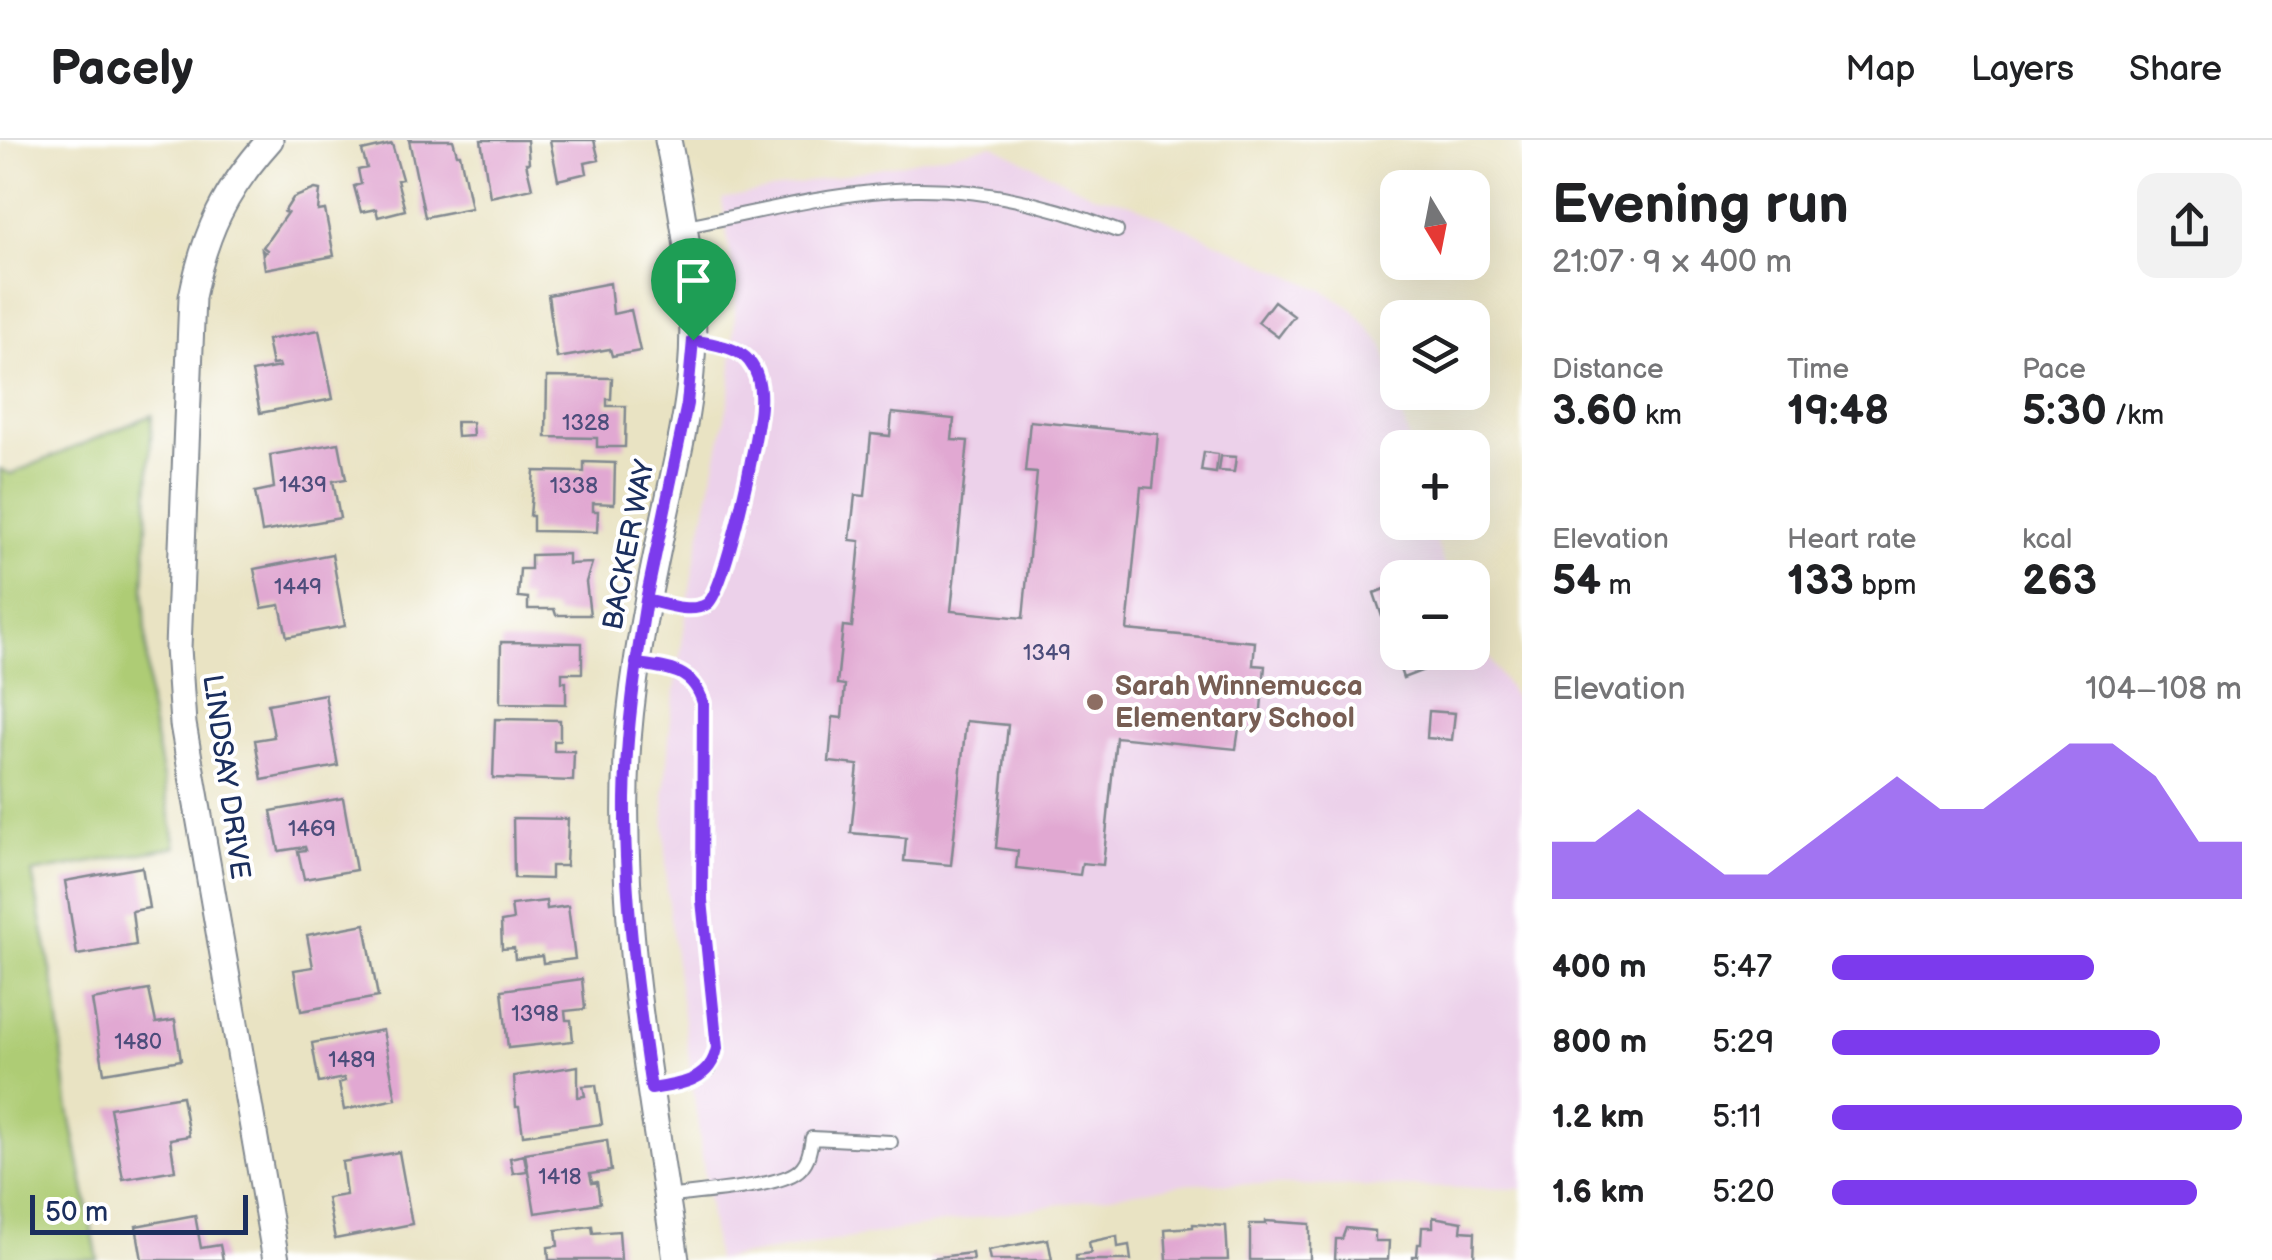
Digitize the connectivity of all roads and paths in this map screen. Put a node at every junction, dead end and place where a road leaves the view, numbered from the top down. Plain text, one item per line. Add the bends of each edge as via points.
1 (270, 140) edge
2 (668, 140) edge
3 (686, 226) junction
4 (1117, 231) dead end
5 (693, 340) junction
6 (646, 600) junction
7 (636, 664) junction
8 (651, 1089) junction
9 (891, 1142) dead end
10 (667, 1197) junction
11 (276, 1260) edge
12 (676, 1260) edge

1 - 11 street, LINDSAY DRIVE via 218,212 192,297 178,648 183,724
2 - 3 street, BACKER WAY
3 - 4 lane via 916,189 1014,198
3 - 5 street, BACKER WAY
5 - 6 street, BACKER WAY via 684,421
5 - 6 lane via 748,360 759,384 758,428 714,597 706,606 685,608
6 - 7 street, BACKER WAY
7 - 8 street, BACKER WAY via 626,840
7 - 8 lane via 678,670 703,703 702,900 717,1048 702,1076
8 - 10 street, BACKER WAY
9 - 10 lane via 812,1138 798,1172
10 - 12 street, BACKER WAY

